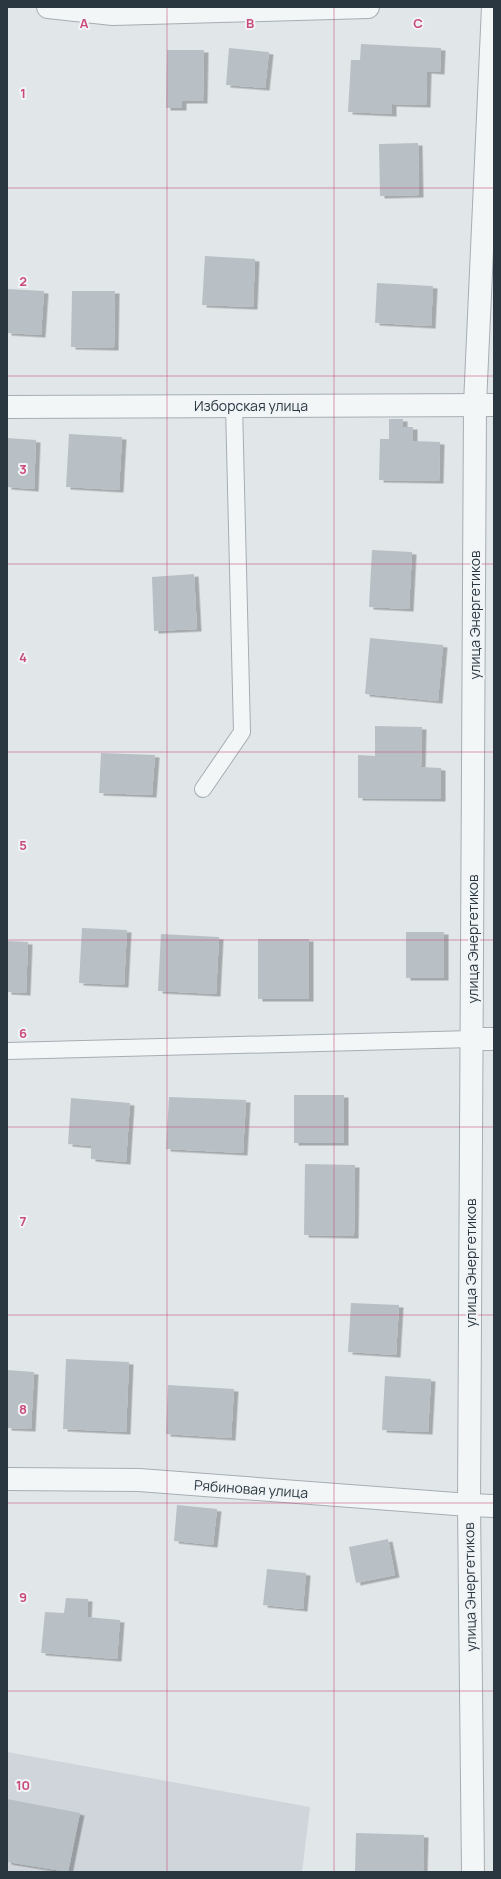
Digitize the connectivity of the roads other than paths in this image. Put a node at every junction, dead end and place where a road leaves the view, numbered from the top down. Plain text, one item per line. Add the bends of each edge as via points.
1 (48, 7) edge
2 (368, 7) edge
3 (493, 7) edge
4 (485, 404) edge
5 (234, 406) junction
6 (7, 408) edge
7 (203, 789) dead end
8 (483, 1039) edge
9 (7, 1051) edge
10 (7, 1479) edge
11 (469, 1505) junction
12 (494, 1506) edge
13 (473, 1872) edge

1 - 2 street via 113,14
3 - 4 street, улица Энергетиков
4 - 5 street, Изборская улица
4 - 8 street, улица Энергетиков
5 - 6 street, Изборская улица
5 - 7 lane via 242,732
8 - 9 lane
8 - 11 street, улица Энергетиков
10 - 11 street, Рябиновая улица via 139,1480
11 - 12 street, Рябиновая улица
11 - 13 street, улица Энергетиков

